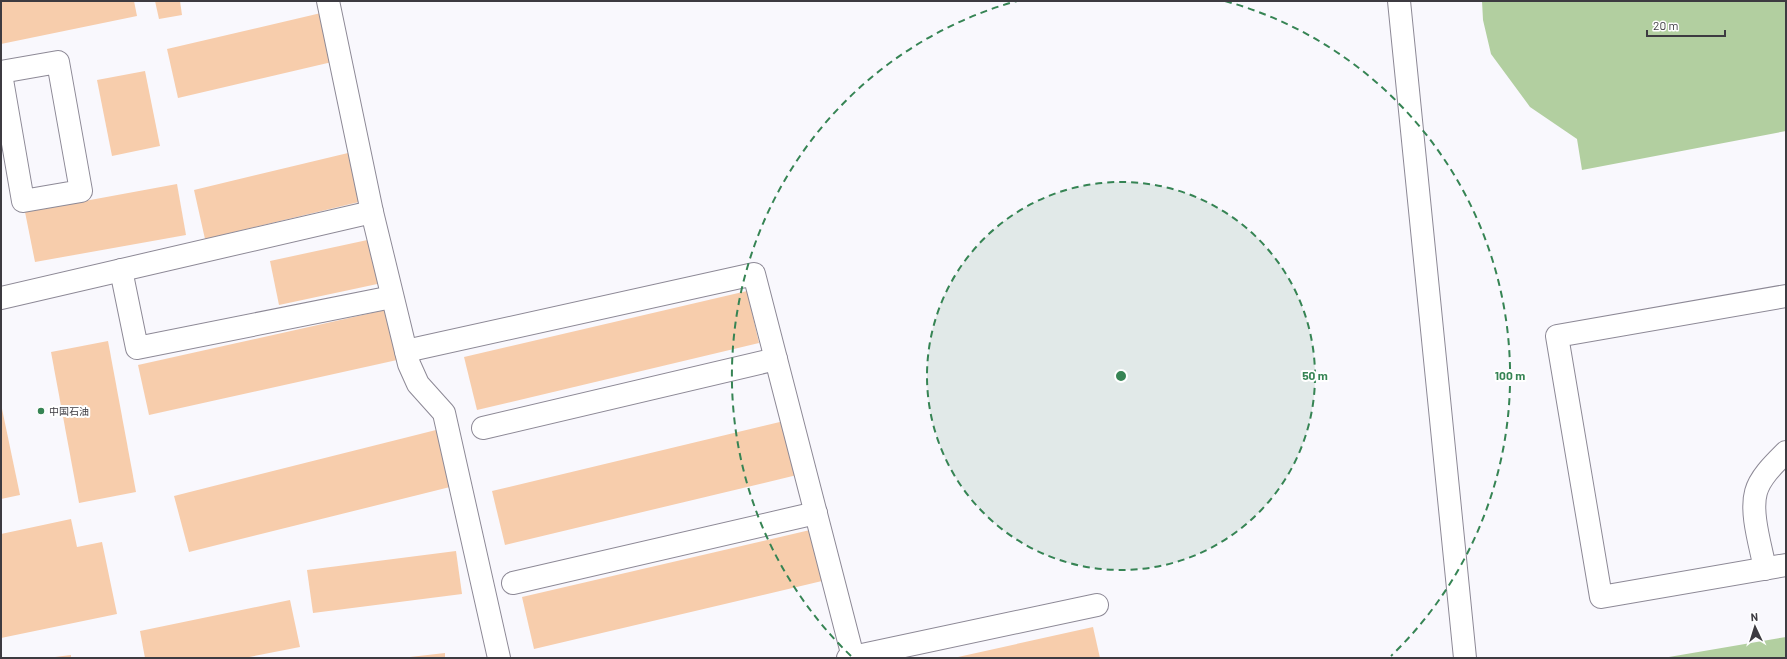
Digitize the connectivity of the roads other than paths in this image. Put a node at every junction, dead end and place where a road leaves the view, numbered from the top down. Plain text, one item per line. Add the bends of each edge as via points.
1 (328, 1) edge
2 (1399, 1) edge
3 (1, 73) edge
4 (372, 212) junction
5 (121, 270) junction
6 (1786, 296) edge
7 (392, 297) junction
8 (1, 298) edge
9 (406, 351) junction
10 (776, 359) junction
11 (483, 428) dead end
12 (1786, 452) edge
13 (816, 513) junction
14 (1786, 566) edge
15 (1764, 569) junction
16 (513, 582) dead end
17 (1097, 605) dead end
18 (499, 658) edge
19 (850, 658) edge
20 (1465, 658) edge

1 - 4 lane
2 - 20 lane
3 - 3 lane via 58,62 81,191 23,201
4 - 5 lane
4 - 7 lane
5 - 7 lane via 137,348
5 - 8 lane
6 - 15 lane via 1557,336 1601,597
7 - 9 lane
9 - 10 lane via 754,274
9 - 18 lane via 418,384 444,412
10 - 11 lane
10 - 13 lane
12 - 15 lane via 1771,466 1756,490 1754,507
13 - 16 lane
13 - 19 lane
14 - 15 lane
17 - 19 lane

